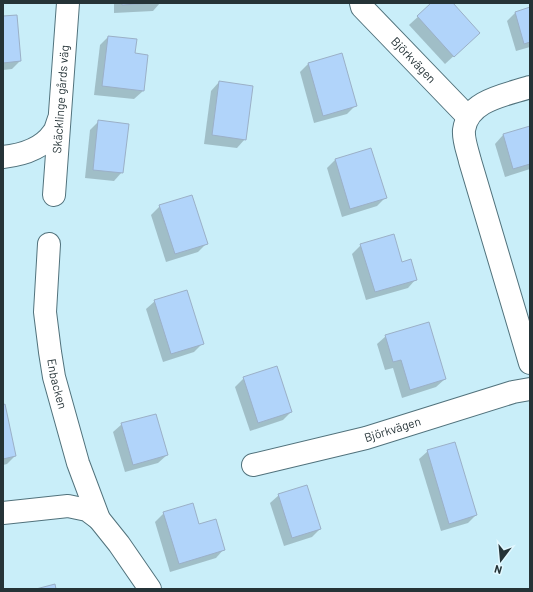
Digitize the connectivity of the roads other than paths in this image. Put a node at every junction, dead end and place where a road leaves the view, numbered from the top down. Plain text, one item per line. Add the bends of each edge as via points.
1 (68, 3) edge
2 (361, 3) edge
3 (530, 87) edge
4 (60, 117) junction
5 (468, 117) junction
6 (3, 157) edge
7 (54, 195) dead end
8 (49, 244) dead end
9 (530, 363) edge
10 (530, 389) edge
11 (253, 465) dead end
12 (3, 513) edge
13 (99, 519) junction
14 (150, 589) edge

1 - 4 street, Skäcklinge gårds väg
2 - 5 street, Björkvägen via 362,8
3 - 5 street via 483,102
4 - 6 street via 53,133 40,145 30,151
4 - 7 street, Skäcklinge gårds väg
5 - 9 street via 464,132 470,161
8 - 13 street, Enbacken via 45,312 54,377 78,463
10 - 11 street, Björkvägen via 366,438
12 - 13 street, Enbacken via 68,506 87,510
13 - 14 street, Enbacken

